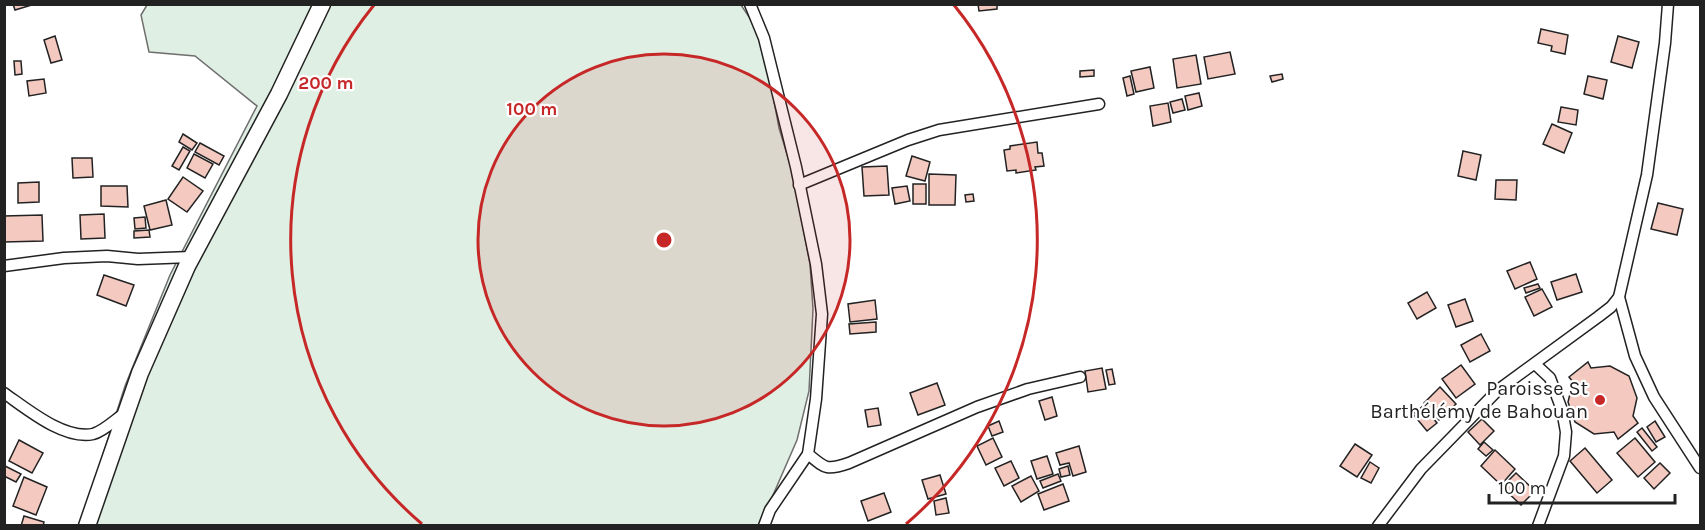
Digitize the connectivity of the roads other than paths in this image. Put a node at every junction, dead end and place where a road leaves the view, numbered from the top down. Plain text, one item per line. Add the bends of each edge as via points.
1 (322, 4) edge
2 (750, 4) edge
3 (1668, 4) edge
4 (1099, 104) dead end
5 (799, 185) junction
6 (191, 257) junction
7 (4, 266) edge
8 (1619, 297) junction
9 (1535, 364) junction
10 (1080, 377) dead end
11 (4, 393) edge
12 (126, 413) junction
13 (808, 453) junction
14 (1701, 468) edge
15 (87, 525) edge
16 (764, 525) edge
17 (1378, 525) edge
18 (1538, 525) edge

1 - 6 main road via 279,94
2 - 5 street via 764,39
3 - 8 street via 1647,174
4 - 5 street via 939,130
5 - 13 street via 822,314
6 - 7 street via 64,258
6 - 12 main road
8 - 9 street
8 - 14 street via 1635,356 1654,397
9 - 17 street via 1498,390 1420,469
9 - 18 street via 1550,378 1566,432 1564,456
10 - 13 street via 1028,389 977,407 831,469
11 - 12 street via 40,418 76,434 94,434
12 - 15 main road
13 - 16 street

